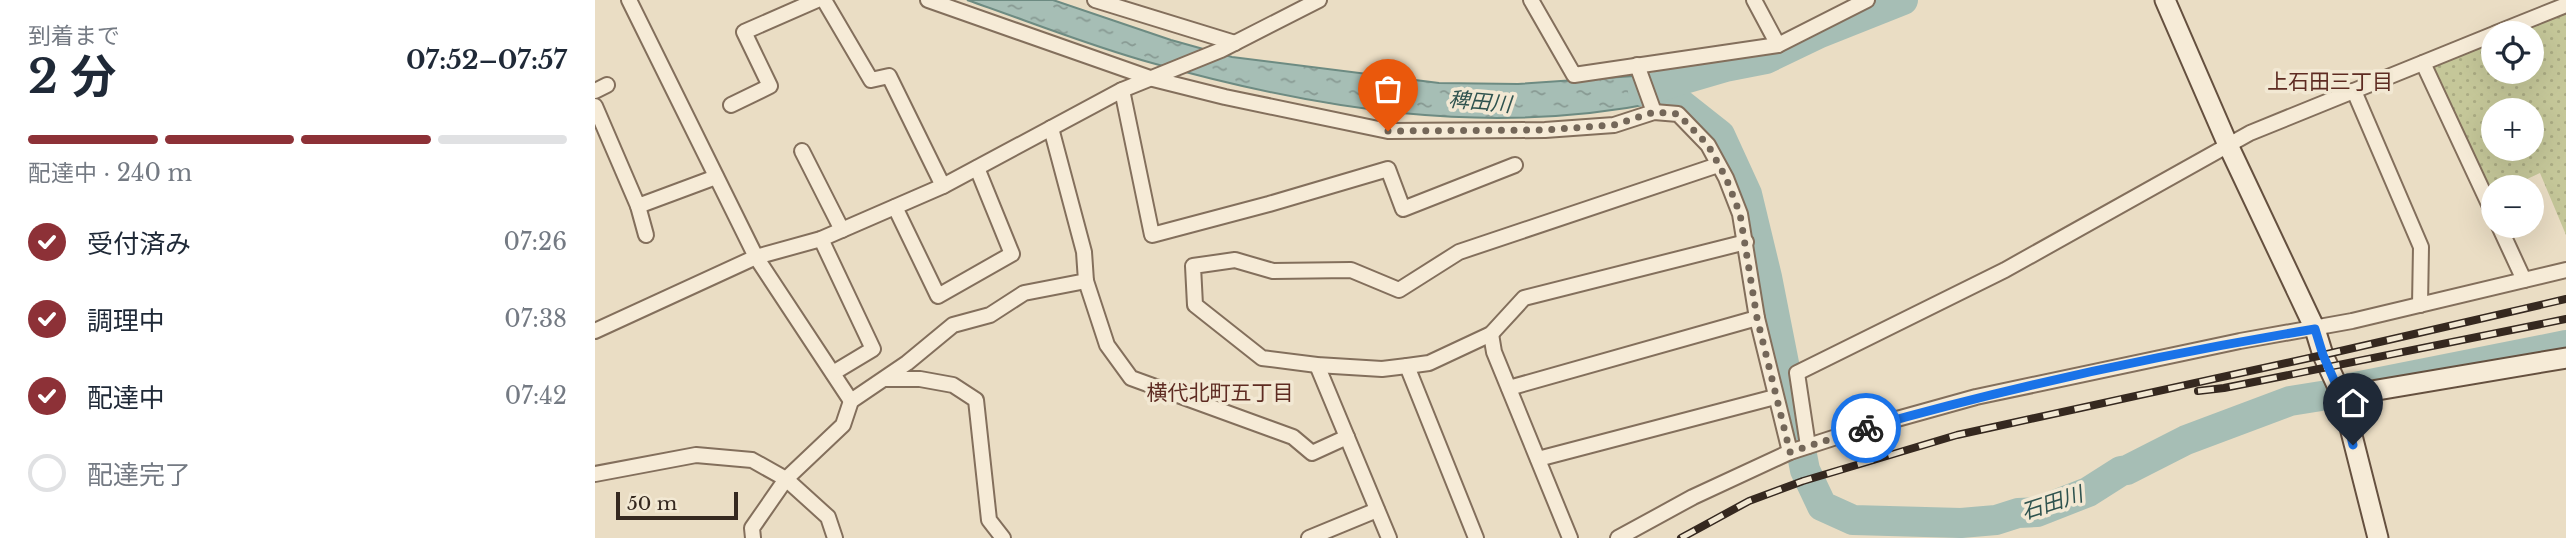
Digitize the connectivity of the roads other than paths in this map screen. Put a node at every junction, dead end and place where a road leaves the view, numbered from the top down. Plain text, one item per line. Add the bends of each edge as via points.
1 (629, 0) edge
2 (817, 0) edge
3 (824, 0) edge
4 (928, 0) edge
5 (1095, 0) edge
6 (1319, 0) edge
7 (1531, 0) edge
8 (1754, 0) edge
9 (1867, 0) edge
10 (2165, 0) edge
11 (2566, 5) edge
12 (2527, 21) edge
13 (2481, 40) edge
14 (1235, 43) junction
15 (1778, 45) junction
16 (2423, 63) junction
17 (1637, 65) junction
18 (1158, 77) junction
19 (1122, 90) junction
20 (2354, 91) junction
21 (731, 105) dead end
22 (595, 106) edge
23 (1654, 112) junction
24 (1051, 128) junction
25 (2228, 145) junction
26 (802, 151) dead end
27 (1515, 165) dead end
28 (1718, 165) junction
29 (977, 168) junction
30 (716, 177) junction
31 (943, 186) junction
32 (2481, 187) edge
33 (638, 206) junction
34 (895, 207) junction
35 (842, 230) junction
36 (646, 235) dead end
37 (2505, 238) edge
38 (821, 239) junction
39 (1746, 242) junction
40 (756, 257) junction
41 (2566, 270) edge
42 (2524, 280) junction
43 (1086, 281) junction
44 (2420, 305) junction
45 (1757, 318) junction
46 (2315, 329) junction
47 (595, 331) edge
48 (1491, 334) junction
49 (2566, 358) edge
50 (1317, 365) junction
51 (1407, 366) junction
52 (833, 373) junction
53 (884, 379) junction
54 (1509, 388) junction
55 (2341, 396) junction
56 (1775, 397) junction
57 (851, 401) junction
58 (1347, 437) junction
59 (1808, 446) junction
60 (1790, 452) junction
61 (1538, 459) junction
62 (595, 474) edge
63 (786, 479) junction
64 (1377, 510) junction
65 (753, 538) edge
66 (835, 538) edge
67 (1003, 538) edge
68 (1309, 538) edge
69 (1389, 538) edge
70 (1476, 538) edge
71 (1570, 538) edge
72 (1618, 538) edge
73 (2378, 538) edge

1 - 30 street
2 - 21 street via 744,32 770,86
3 - 31 street via 871,80 889,76
4 - 18 street
5 - 14 street
6 - 14 street
7 - 17 street via 1574,75
8 - 15 street
9 - 15 street
10 - 25 street
11 - 12 street
13 - 16 street
14 - 18 street
15 - 17 street
16 - 20 street
16 - 32 street
17 - 23 street
18 - 19 street
18 - 23 street via 1225,97 1388,131 1545,130 1614,125
19 - 24 street
19 - 27 street via 1152,235 1388,169 1403,209
20 - 25 street
20 - 44 street via 2421,247
22 - 33 street
23 - 28 street via 1678,114 1708,145
24 - 29 street
24 - 43 street via 1084,252
25 - 46 street
25 - 59 street via 2005,270 1797,373
26 - 35 street
28 - 39 street via 1740,214
28 - 50 street via 1459,252 1399,290 1351,270 1273,271 1235,260 1193,266 1195,305 1205,313 1262,358
29 - 31 street
29 - 34 street via 1012,254 938,296
30 - 33 street
30 - 40 street
31 - 34 street
33 - 36 street
34 - 35 street
35 - 38 street
37 - 42 street
38 - 40 street
38 - 52 street via 873,349
39 - 45 street
39 - 48 street via 1524,298
40 - 47 street
40 - 52 street
41 - 42 street
42 - 44 street
43 - 53 street via 1024,293 990,314 953,325
43 - 58 street via 1107,345 1131,379 1293,436 1312,453
44 - 46 street
45 - 54 street
45 - 56 street
46 - 55 street
46 - 59 street via 1976,397
48 - 51 street via 1429,363
48 - 54 street
49 - 55 street
50 - 51 street
50 - 58 street
51 - 70 street
52 - 57 street
53 - 57 street
53 - 67 street via 953,385 976,400 989,520
54 - 61 street
55 - 73 street
56 - 60 street
56 - 61 street
57 - 63 street via 843,425
58 - 64 street
59 - 60 street
60 - 72 street
61 - 71 street
62 - 63 street via 696,456 752,460
63 - 65 street via 753,528
63 - 66 street via 828,517
64 - 68 street
64 - 69 street

